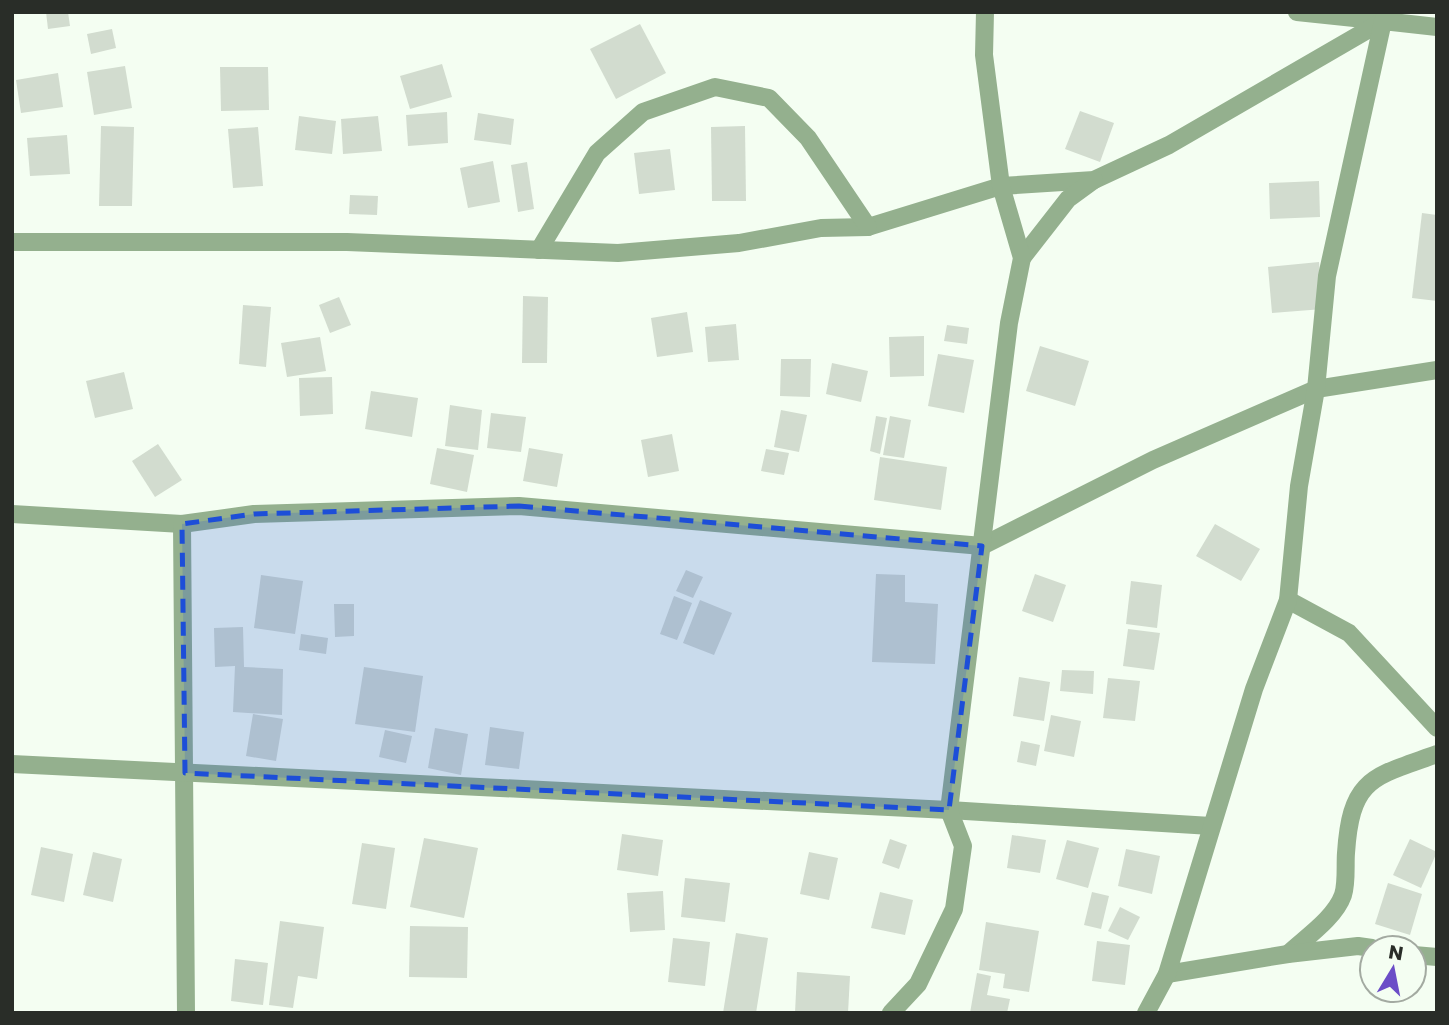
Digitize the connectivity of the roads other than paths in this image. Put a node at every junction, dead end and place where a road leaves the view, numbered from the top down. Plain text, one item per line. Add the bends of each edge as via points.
1 (985, 12) edge
2 (1297, 12) edge
3 (1386, 17) edge
4 (1437, 27) edge
5 (1094, 180) junction
6 (1001, 186) junction
7 (868, 228) junction
8 (12, 242) edge
9 (539, 250) junction
10 (1022, 258) junction
11 (1437, 370) edge
12 (1316, 389) junction
13 (12, 514) edge
14 (182, 524) junction
15 (982, 546) junction
16 (1288, 600) junction
17 (1437, 728) edge
18 (1437, 754) edge
19 (12, 764) edge
20 (185, 773) junction
21 (949, 810) junction
22 (1211, 826) junction
23 (1358, 946) edge
24 (1288, 954) junction
25 (1167, 974) junction
26 (186, 1013) edge
27 (891, 1013) edge
28 (1146, 1013) edge

1 - 6 street via 984,55
2 - 3 street
3 - 4 street
3 - 5 street via 1169,145
3 - 12 street via 1327,276
5 - 6 street
5 - 10 street via 1068,200
6 - 7 street
6 - 10 street
7 - 9 street via 821,228 739,243 618,253
7 - 9 street via 808,138 769,98 715,87 643,112 597,153
8 - 9 street via 346,242
10 - 15 street via 1009,323
11 - 12 street
12 - 15 street via 1153,460
12 - 16 street via 1299,486
13 - 14 street
14 - 15 street via 254,514 519,506
14 - 20 street
15 - 21 street
16 - 17 street via 1349,633
16 - 22 street
18 - 24 street via 1374,777 1355,800 1348,825 1343,895
19 - 20 street
20 - 21 street
20 - 26 street
21 - 22 street
21 - 27 street via 963,846 954,909 918,984
22 - 25 street
23 - 24 street
24 - 25 street
25 - 28 street

